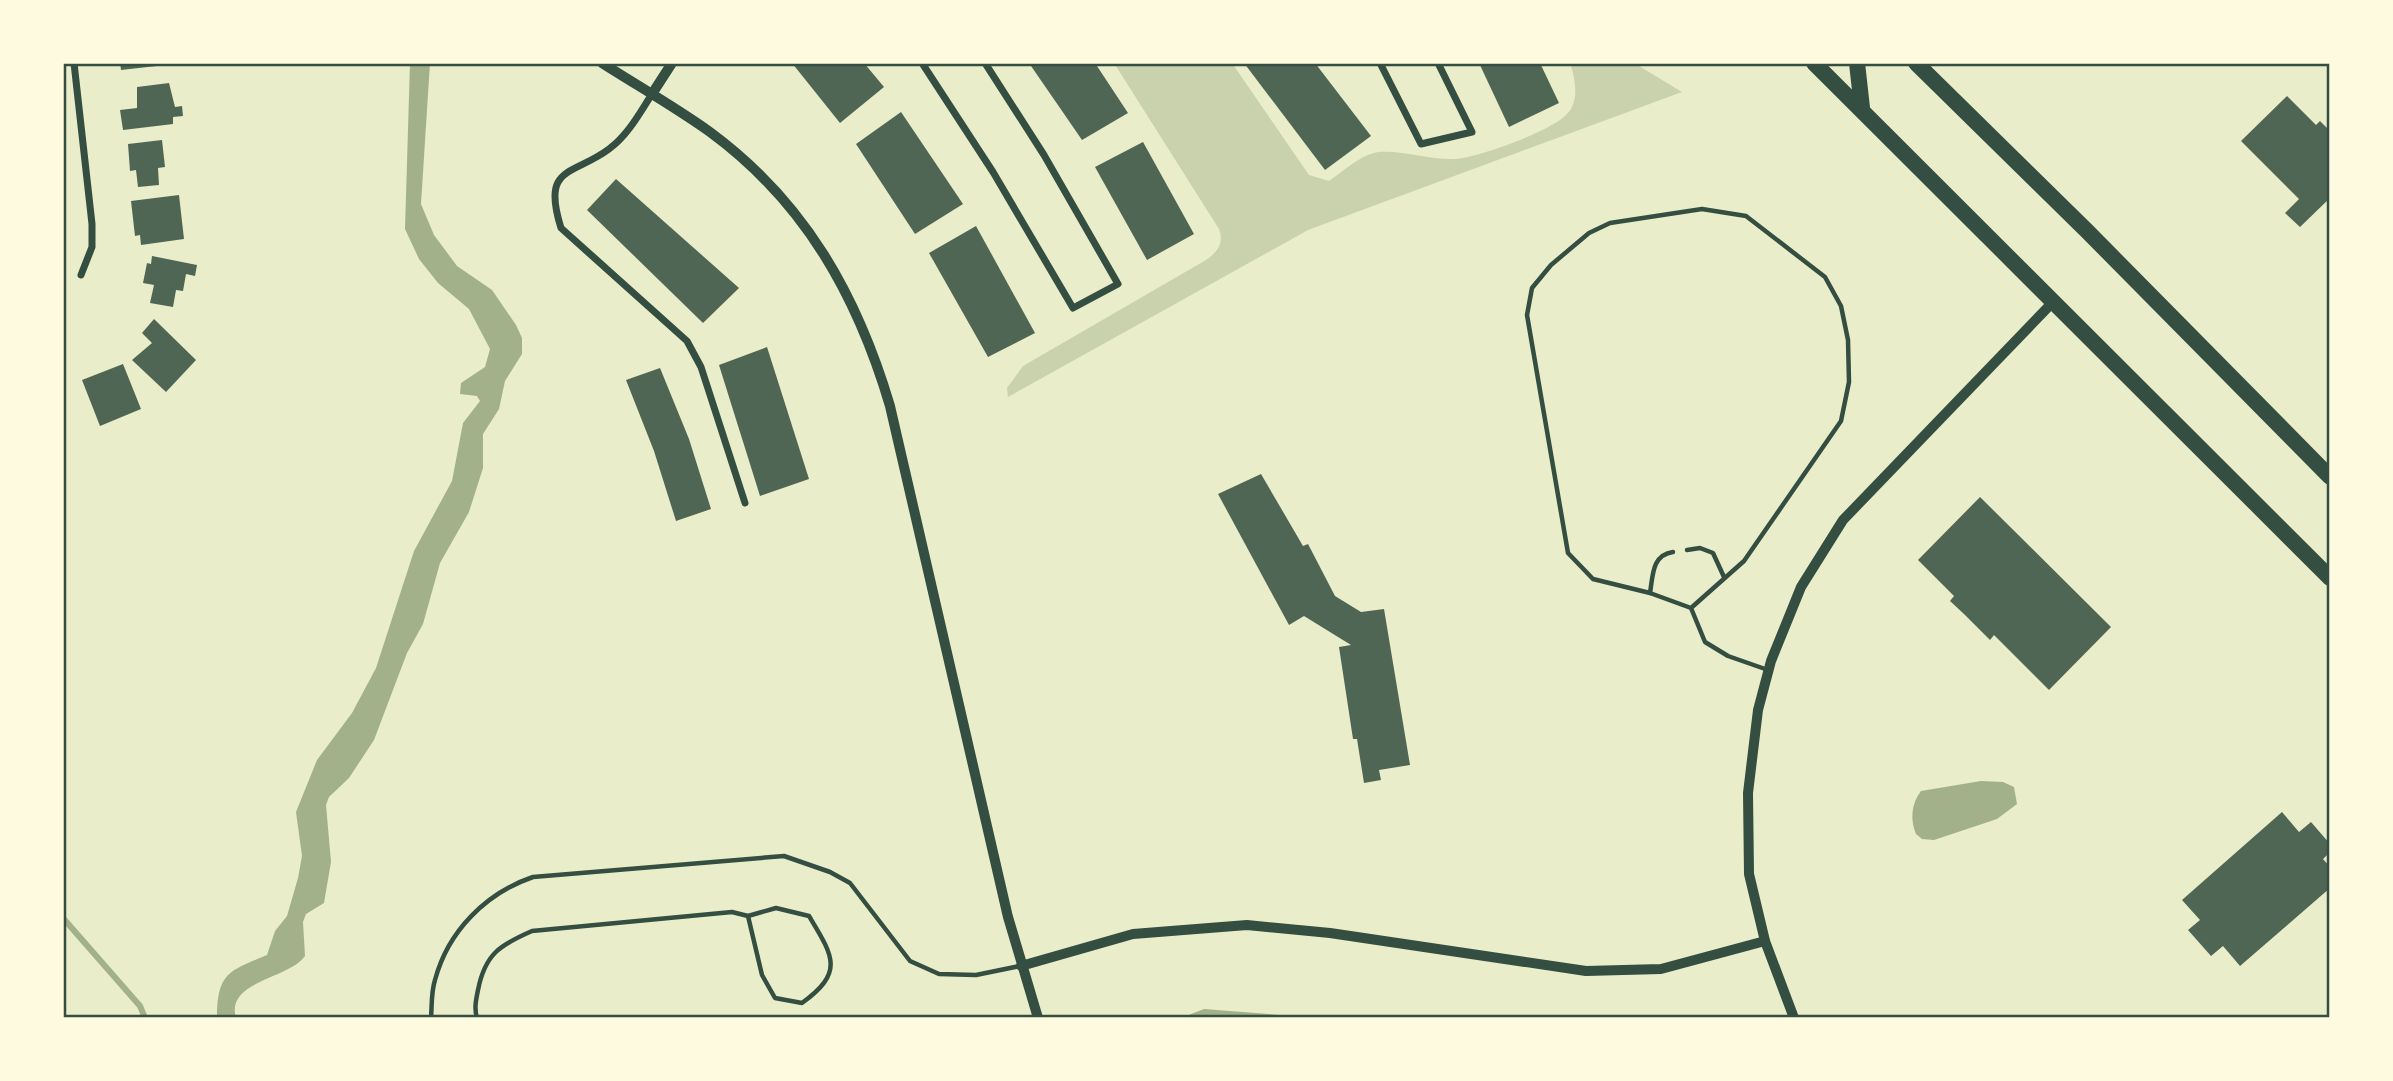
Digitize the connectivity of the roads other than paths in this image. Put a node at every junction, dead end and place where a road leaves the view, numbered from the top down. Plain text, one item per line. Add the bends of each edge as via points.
1 (74, 63) edge
2 (602, 63) edge
3 (672, 63) edge
4 (922, 63) edge
5 (985, 63) edge
6 (1380, 63) edge
7 (1438, 63) edge
8 (1814, 63) edge
9 (1857, 63) edge
10 (1916, 63) edge
11 (1931, 63) edge
12 (1935, 80) junction
13 (652, 94) junction
14 (1862, 108) junction
15 (81, 275) dead end
16 (2052, 303) junction
17 (2330, 477) edge
18 (745, 503) dead end
19 (1687, 550) dead end
20 (1673, 552) dead end
21 (1724, 577) junction
22 (2330, 578) edge
23 (1650, 593) junction
24 (1691, 608) junction
25 (1768, 670) junction
26 (748, 916) junction
27 (1766, 941) junction
28 (1021, 966) junction
29 (431, 1018) edge
30 (477, 1018) edge
31 (1038, 1018) edge
32 (1794, 1018) edge

1 - 15 street via 92,223 92,247
2 - 13 street
3 - 13 street
4 - 5 street via 1073,308 1118,284
6 - 7 street via 1421,144 1472,132
8 - 14 highway
9 - 14 highway
10 - 12 highway
11 - 12 highway
12 - 17 highway
13 - 18 street via 626,134 608,151 568,170 557,187 554,206 561,228 687,341 701,367
13 - 28 street via 710,132 763,180 797,216 849,293 890,406
14 - 16 highway
16 - 22 highway
16 - 25 street via 1843,520 1801,587
19 - 21 lane via 1713,553
20 - 23 lane via 1655,562
21 - 23 lane via 1744,561 1840,421 1849,382 1841,306 1825,277 1746,216 1702,209 1610,223 1589,233 1551,265 1532,288 1527,315 1568,553 1593,579
21 - 24 lane
23 - 24 lane
24 - 25 lane via 1705,642
25 - 27 street via 1758,709 1748,793 1749,874
26 - 26 lane via 762,975 775,998 802,1003 823,988 833,969 830,950 809,916 776,908
26 - 30 lane via 732,912 532,931 503,944 482,968 474,1010
27 - 28 street via 1661,969 1586,971 1247,925 1133,934
27 - 32 street
28 - 29 lane via 976,975 940,974 910,961 850,883 783,856 732,858 533,877 505,887 470,917 449,945 434,981
28 - 31 street

